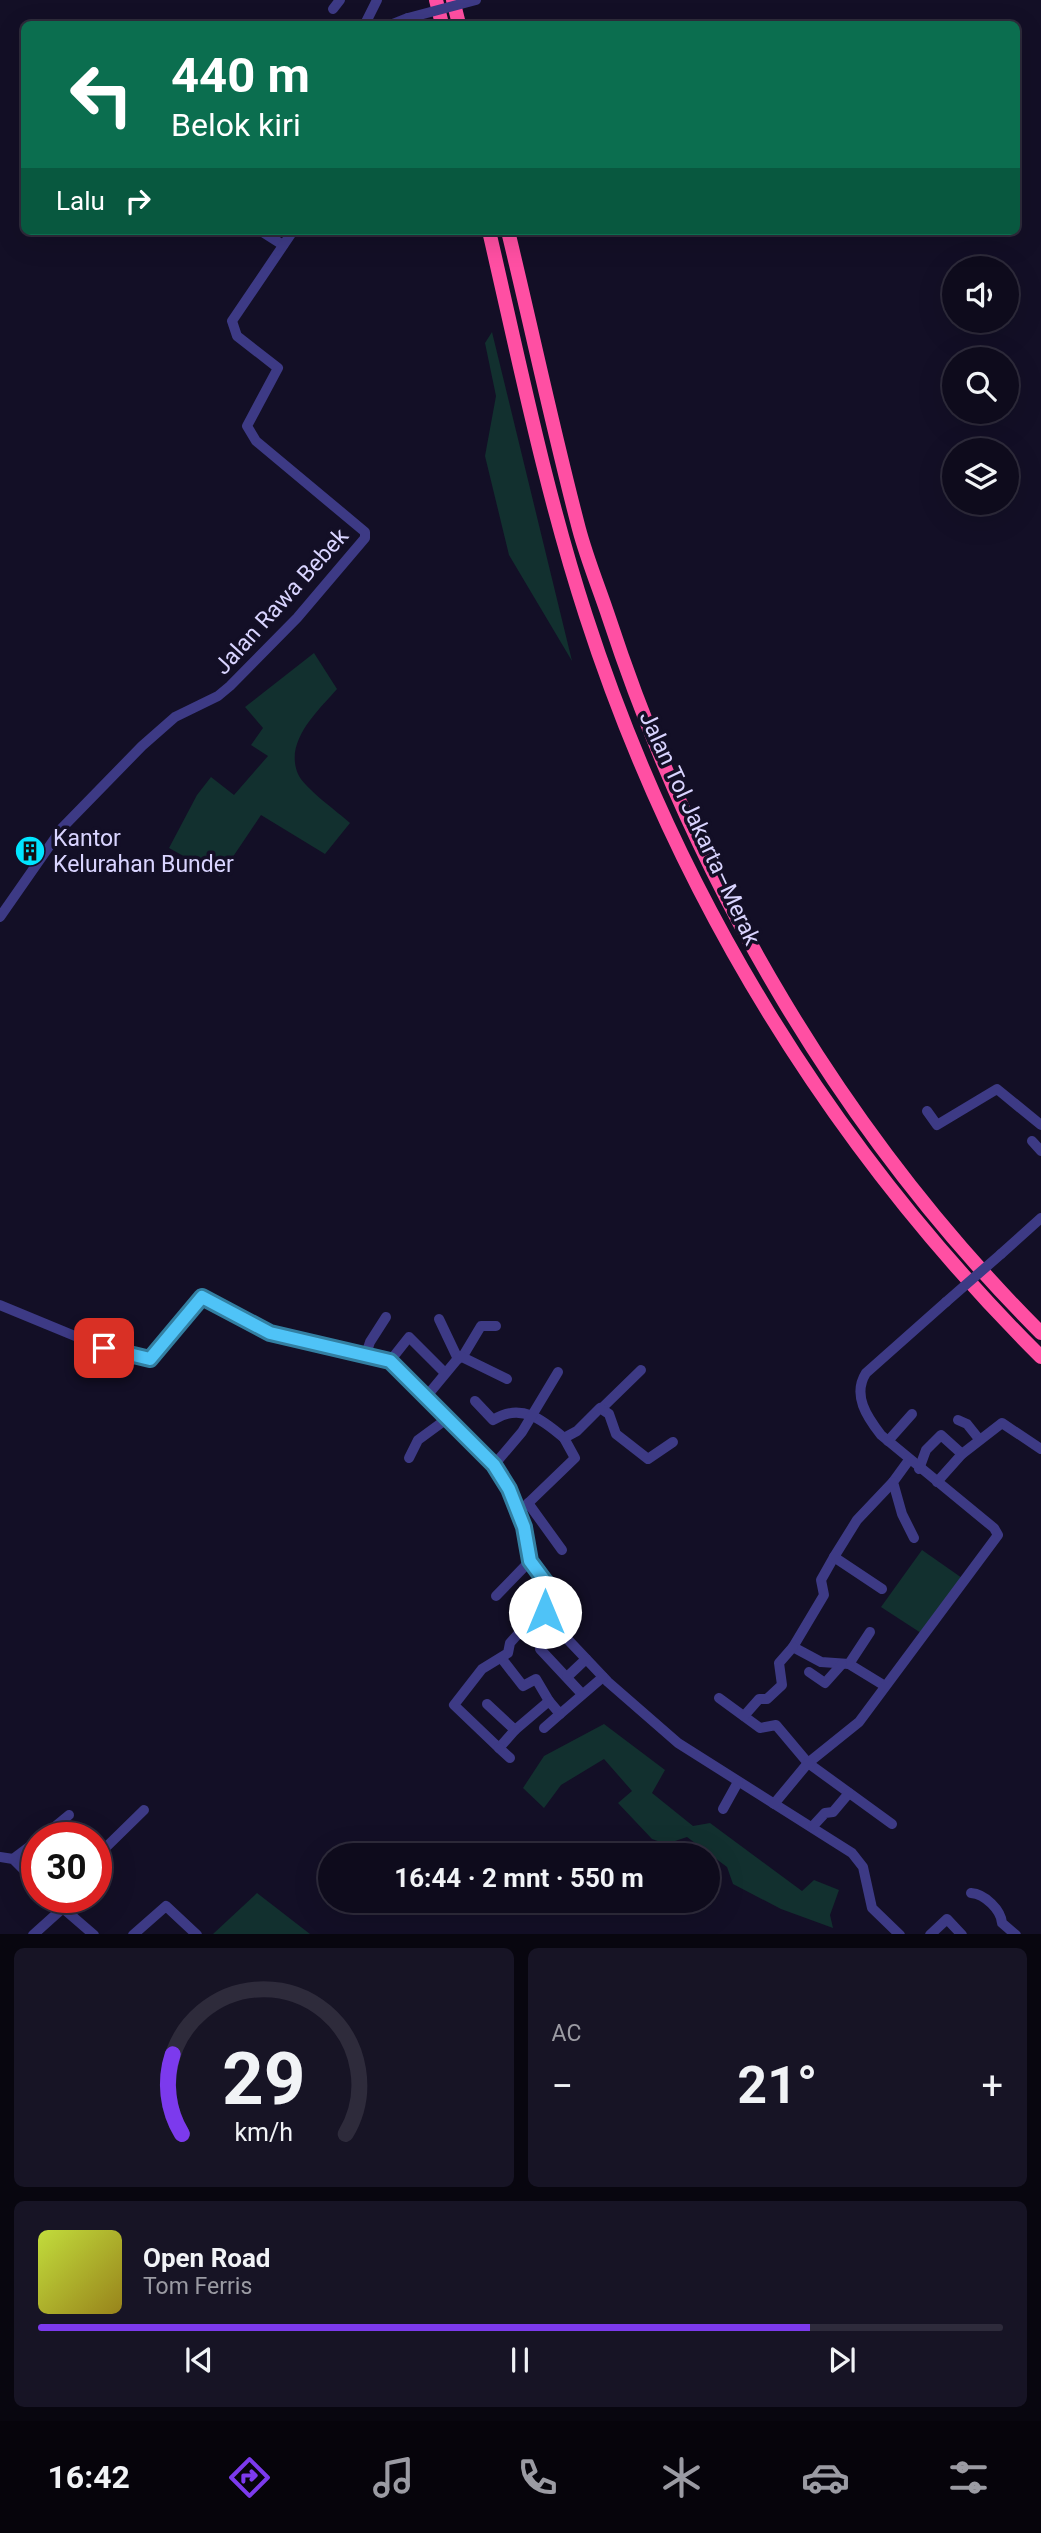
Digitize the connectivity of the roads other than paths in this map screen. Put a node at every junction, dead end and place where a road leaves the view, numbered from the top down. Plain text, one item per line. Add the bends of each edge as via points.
1 (377, 0) edge
2 (436, 0) edge
3 (453, 0) edge
4 (475, 0) edge
5 (366, 21) edge
6 (400, 21) edge
7 (441, 21) edge
8 (458, 21) edge
9 (267, 235) edge
10 (290, 235) edge
11 (490, 235) edge
12 (509, 235) edge
13 (283, 245) junction
14 (0, 917) edge
15 (927, 1111) dead end
16 (1041, 1125) edge
17 (1032, 1140) dead end
18 (1041, 1151) edge
19 (1041, 1218) edge
20 (0, 1305) edge
21 (386, 1317) dead end
22 (439, 1319) dead end
23 (496, 1326) dead end
24 (1041, 1333) edge
25 (366, 1354) junction
26 (1041, 1357) edge
27 (461, 1358) junction
28 (390, 1361) junction
29 (641, 1370) dead end
30 (444, 1372) junction
31 (558, 1372) dead end
32 (507, 1379) dead end
33 (426, 1396) junction
34 (475, 1401) dead end
35 (603, 1407) junction
36 (535, 1414) junction
37 (912, 1414) dead end
38 (448, 1418) junction
39 (958, 1420) dead end
40 (564, 1438) junction
41 (979, 1439) junction
42 (888, 1441) junction
43 (673, 1443) dead end
44 (1041, 1449) edge
45 (962, 1454) junction
46 (409, 1458) dead end
47 (909, 1460) junction
48 (494, 1465) junction
49 (919, 1469) junction
50 (893, 1482) junction
51 (937, 1482) junction
52 (528, 1503) junction
53 (519, 1512) junction
54 (914, 1538) dead end
55 (562, 1550) dead end
56 (834, 1557) junction
57 (530, 1561) junction
58 (550, 1588) junction
59 (882, 1589) dead end
60 (496, 1596) dead end
61 (546, 1603) junction
62 (567, 1603) dead end
63 (870, 1632) dead end
64 (793, 1647) junction
65 (540, 1649) dead end
66 (502, 1659) junction
67 (586, 1659) junction
68 (845, 1664) junction
69 (809, 1672) dead end
70 (567, 1677) junction
71 (603, 1677) junction
72 (885, 1686) junction
73 (582, 1694) junction
74 (719, 1698) dead end
75 (549, 1701) junction
76 (487, 1704) dead end
77 (560, 1714) junction
78 (744, 1716) junction
79 (544, 1728) dead end
80 (515, 1730) junction
81 (499, 1748) junction
82 (510, 1758) dead end
83 (808, 1763) junction
84 (738, 1782) junction
85 (849, 1793) junction
86 (774, 1804) junction
87 (723, 1809) dead end
88 (144, 1810) dead end
89 (68, 1815) dead end
90 (60, 1822) edge
91 (892, 1824) dead end
92 (813, 1826) junction
93 (112, 1841) edge
94 (21, 1853) edge
95 (0, 1857) edge
96 (13, 1859) junction
97 (21, 1867) edge
98 (971, 1894) dead end
99 (48, 1913) edge
100 (70, 1913) edge
101 (33, 1934) edge
102 (94, 1934) edge
103 (132, 1934) edge
104 (197, 1934) edge
105 (900, 1934) edge
106 (930, 1934) edge
107 (962, 1934) edge
108 (1016, 1934) edge

1 - 5 street
2 - 7 highway
3 - 8 highway
4 - 6 street, bridge
9 - 13 street
10 - 13 street, Jalan Rawa Bebek
11 - 26 highway, Jalan Tol Jakarta–Merak via 553,509 586,617 661,811 720,933 769,1017 895,1196 989,1305
12 - 24 highway, Jalan Tol Jakarta–Merak via 580,531 634,696 734,915 845,1098 1001,1294
13 - 14 street, Jalan Rawa Bebek via 232,321 237,335 278,368 247,426 256,440 365,532 365,538 297,618 223,692 175,717 73,816
15 - 16 street via 937,1125 997,1089
17 - 18 street
19 - 42 street, bridge via 866,1373 860,1385 865,1410
20 - 25 street via 104,1348 148,1360 200,1297 205,1297 270,1333
21 - 25 street
22 - 27 street
23 - 27 street via 481,1326
25 - 28 street
27 - 30 street
27 - 32 street
28 - 30 street via 409,1337
28 - 33 street
29 - 35 street
30 - 33 street
31 - 36 street
33 - 38 street
34 - 36 street via 491,1420 508,1413
35 - 40 street
35 - 43 street via 616,1434 648,1459
36 - 40 street
36 - 48 street
37 - 42 street
38 - 46 street via 418,1440
38 - 48 street
39 - 41 street
40 - 52 street via 575,1458
41 - 44 street via 1006,1423
41 - 45 street
42 - 47 street
45 - 49 street via 941,1435 926,1450
45 - 51 street
47 - 49 street
47 - 50 street
48 - 53 street
49 - 51 street
50 - 54 street
50 - 56 street via 857,1520
51 - 72 street via 998,1535
52 - 53 street
52 - 55 street
53 - 57 street
56 - 59 street
56 - 64 street via 821,1580 824,1595
57 - 58 street
57 - 60 street
58 - 61 street
58 - 62 street
61 - 66 street via 510,1643
61 - 67 street via 549,1619
63 - 68 street
64 - 68 street via 821,1662
64 - 78 street via 779,1663 782,1685 767,1699 759,1699
65 - 70 street
66 - 75 street via 523,1686 536,1679
66 - 81 street via 481,1669 454,1705
67 - 70 street
67 - 71 street
68 - 69 street via 825,1683
68 - 72 street
70 - 73 street
71 - 73 street
71 - 84 street via 678,1743
72 - 83 street via 859,1722
73 - 77 street
74 - 78 street
75 - 77 street
75 - 80 street
76 - 80 street
77 - 79 street
78 - 83 street via 762,1729 776,1725
80 - 81 street
81 - 82 street
83 - 85 street
83 - 86 street
84 - 86 street
84 - 87 street
85 - 91 street
85 - 92 street
86 - 92 street
88 - 93 street
89 - 90 street
92 - 105 street via 845,1847 863,1867 872,1908
94 - 96 street
95 - 96 street
96 - 97 street
98 - 108 street via 986,1899
99 - 101 street
100 - 102 street
103 - 104 street via 166,1906
106 - 107 street via 947,1919

